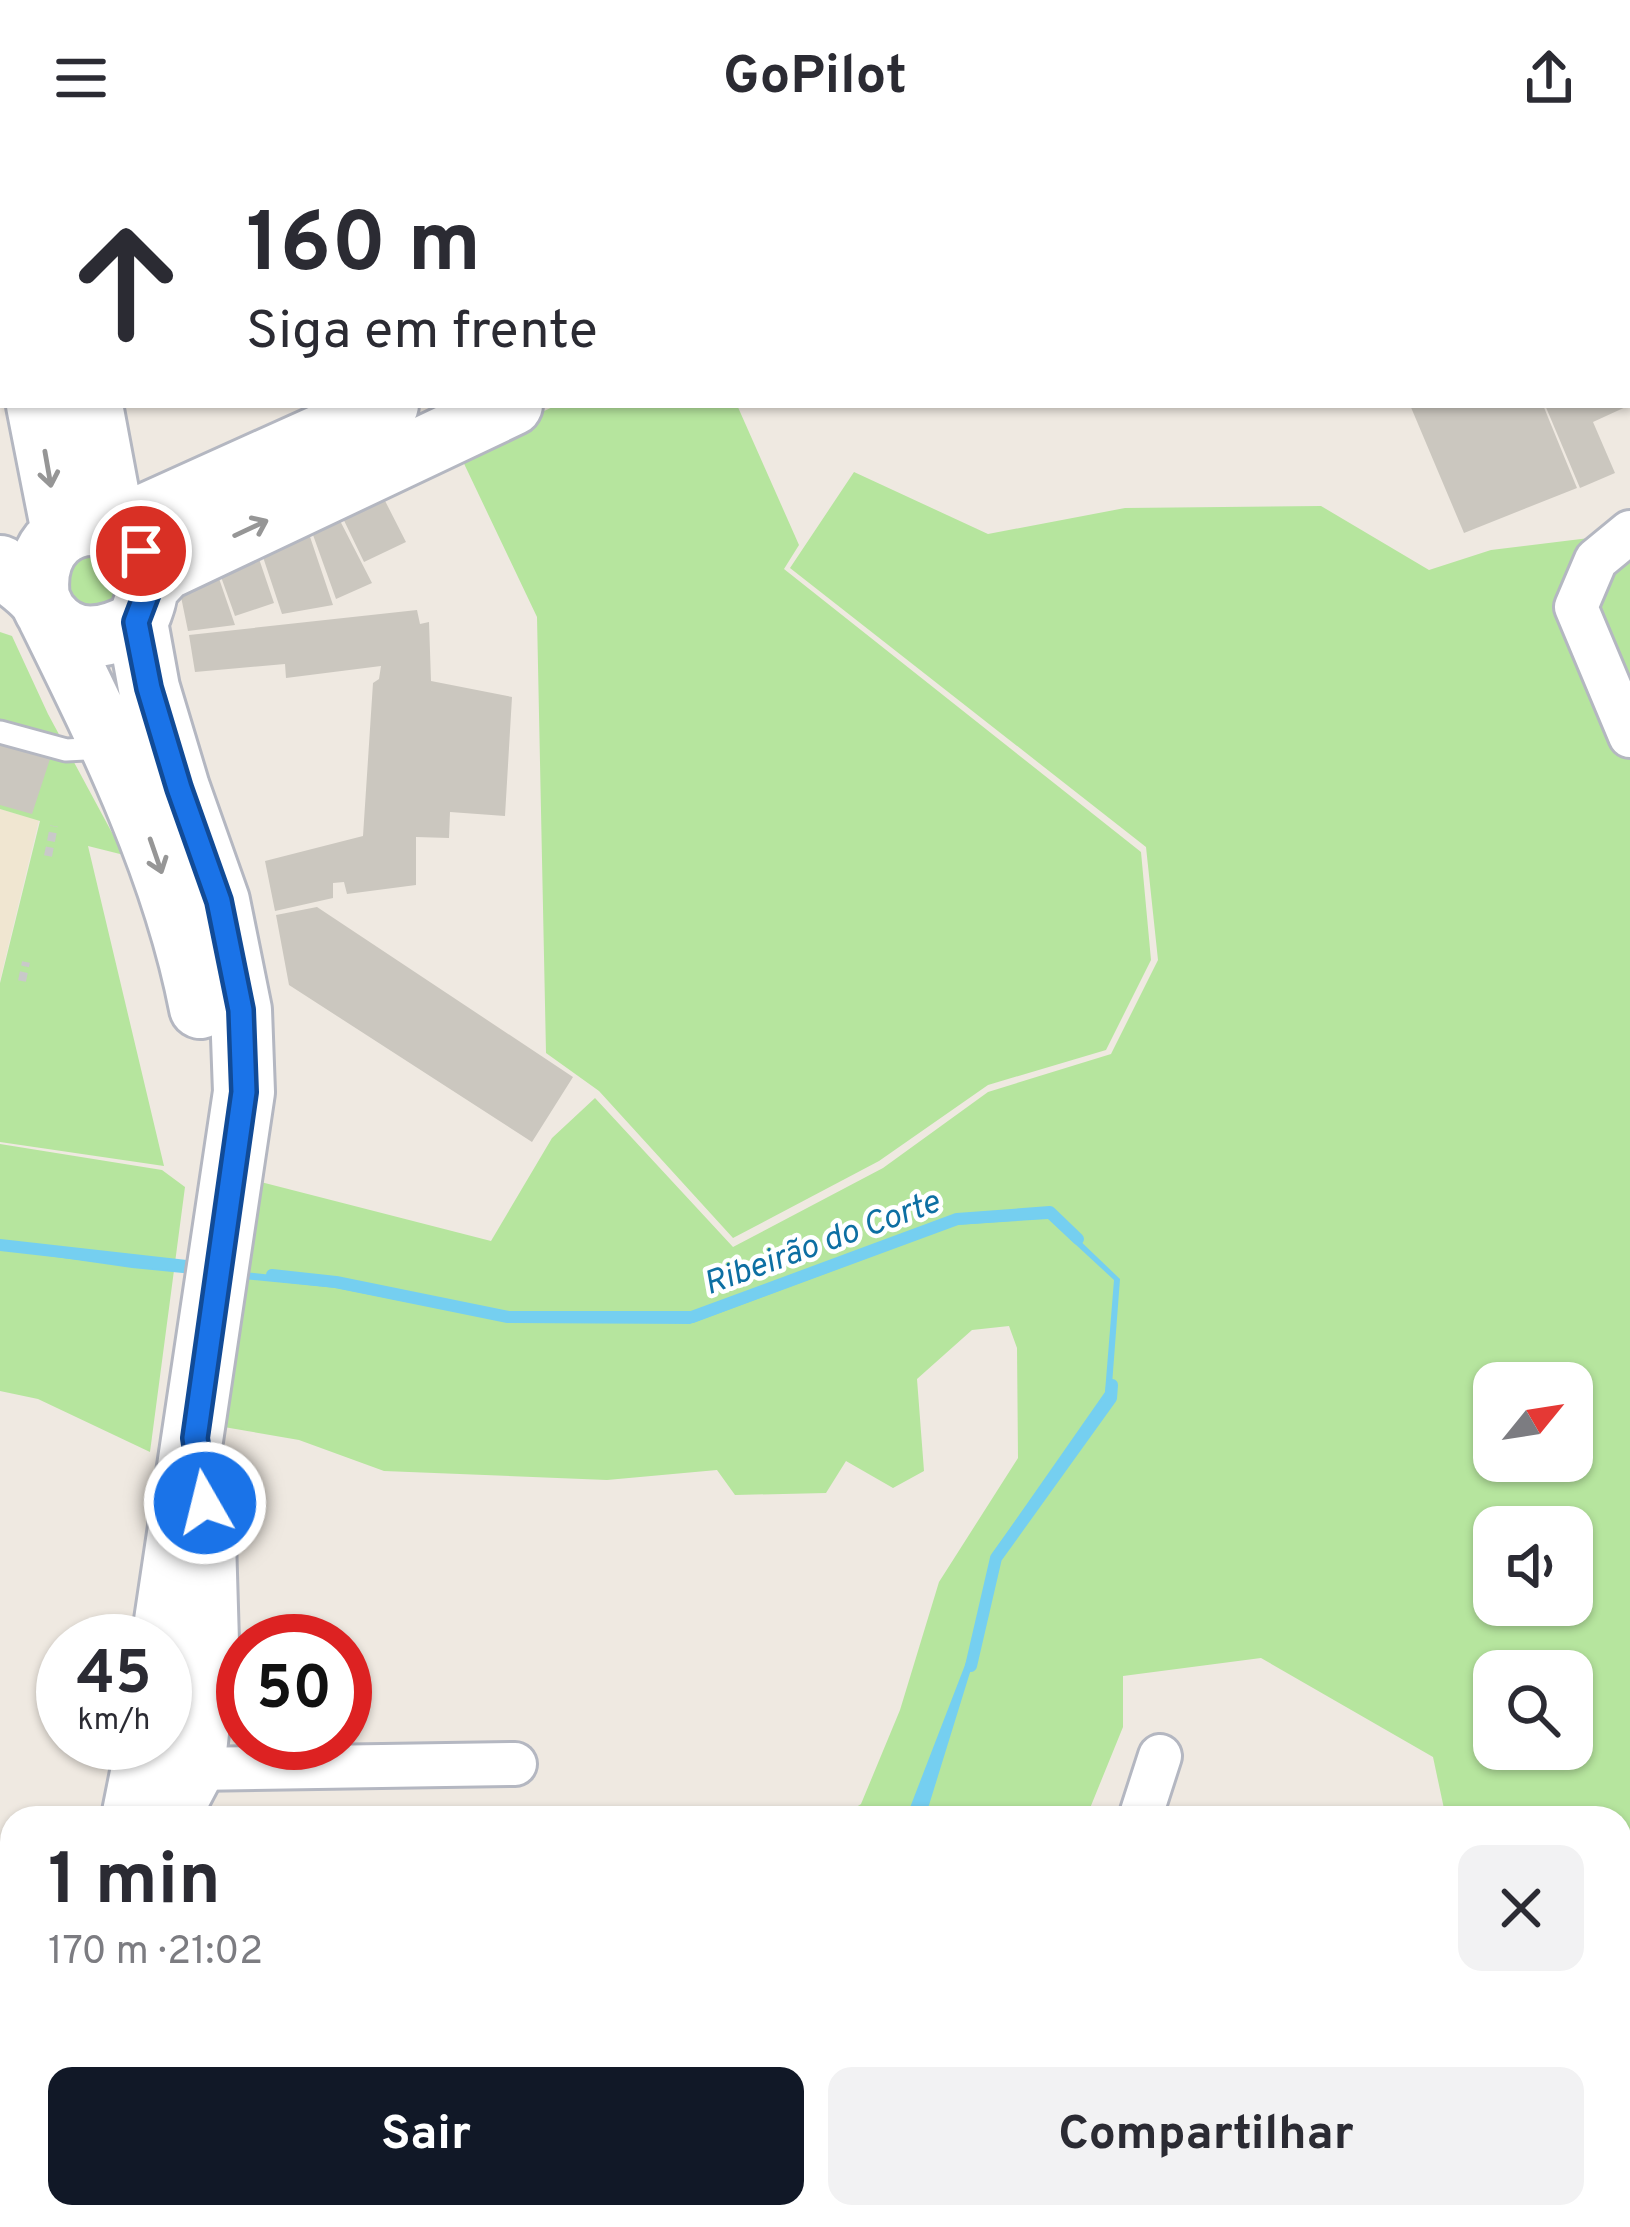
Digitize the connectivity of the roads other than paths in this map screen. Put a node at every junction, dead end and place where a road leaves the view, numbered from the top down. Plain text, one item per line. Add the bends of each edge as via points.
1 (37, 408) edge
2 (91, 408) edge
3 (381, 408) edge
4 (506, 408) edge
5 (1630, 532) edge
6 (45, 562) edge
7 (143, 604) junction
8 (0, 732) edge
9 (1630, 736) edge
10 (113, 748) junction
11 (232, 1179) junction
12 (195, 1438) junction
13 (166, 1614) edge
14 (1160, 1756) dead end
15 (515, 1763) dead end
16 (164, 1772) edge
17 (140, 1806) edge
18 (1144, 1806) edge

1 -> 6 main road
2 - 6 main road
3 - 6 main road
7 -> 4 main road via 164,569
5 - 9 street via 1596,560 1576,607
6 - 7 main road via 129,536 141,551
6 - 7 main road via 64,630 101,638
6 - 10 main road
7 - 11 main road via 149,688 219,901 241,1010 244,1092
8 - 10 lane via 66,750
10 -> 11 main road via 189,950
11 - 12 main road
12 - 13 main road
12 - 16 main road via 208,1642
14 - 18 street
15 - 16 street
16 - 17 main road

